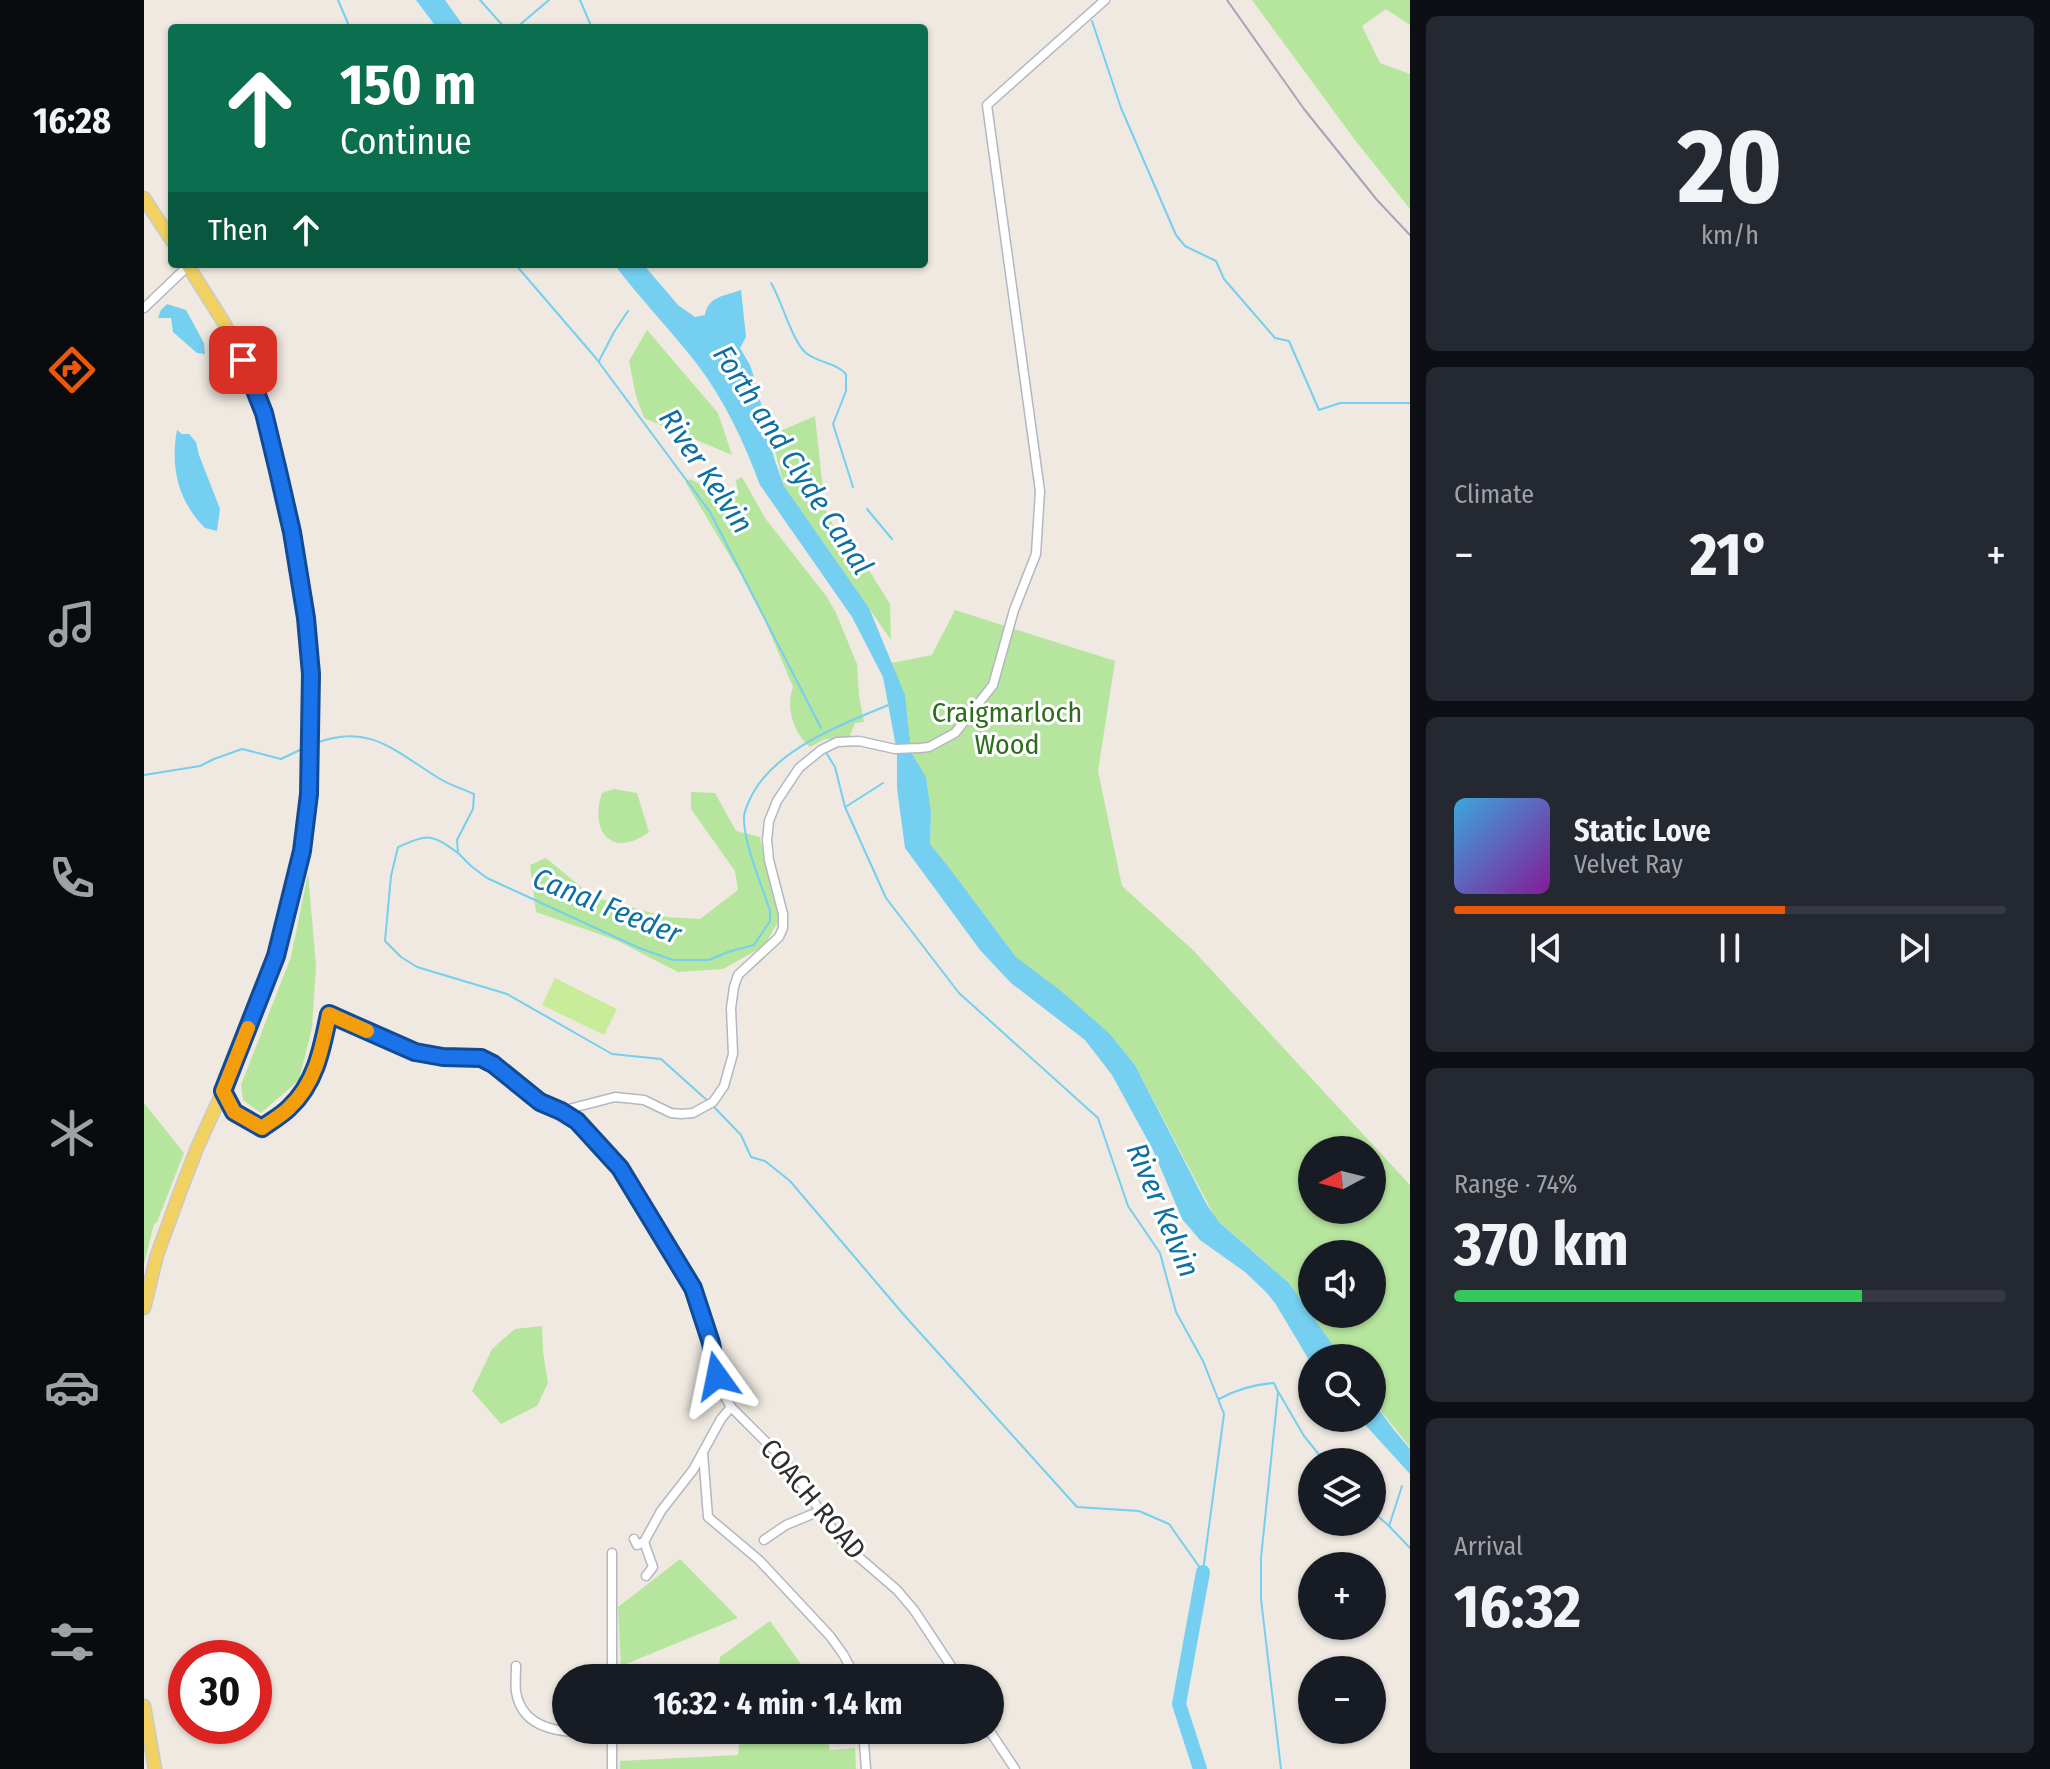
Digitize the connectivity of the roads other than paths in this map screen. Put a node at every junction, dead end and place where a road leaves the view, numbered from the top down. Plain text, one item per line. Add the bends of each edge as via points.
1 (1105, 0) edge
2 (144, 198) edge
3 (168, 235) edge
4 (184, 268) edge
5 (189, 268) edge
6 (144, 308) edge
7 (223, 1091) junction
8 (561, 1111) junction
9 (234, 1112) junction
10 (211, 1117) junction
11 (144, 1308) edge
12 (731, 1407) junction
13 (703, 1453) junction
14 (820, 1511) junction
15 (634, 1539) dead end
16 (764, 1540) dead end
17 (644, 1542) junction
18 (612, 1553) dead end
19 (646, 1576) dead end
20 (612, 1664) edge
21 (848, 1664) edge
22 (950, 1664) edge
23 (516, 1666) dead end
24 (144, 1706) edge
25 (552, 1730) edge
26 (612, 1744) edge
27 (864, 1744) edge
28 (998, 1744) edge
29 (155, 1769) edge
30 (612, 1769) edge
31 (866, 1769) edge
32 (1015, 1769) edge

1 - 8 street via 987,105 1040,491 1036,554 993,685 955,733 929,747 837,742 799,768 777,801 767,840 783,928 738,975 731,1008 733,1054 724,1086 710,1104 681,1114 644,1100 615,1097
2 - 3 main road
4 - 6 street
5 - 7 main road via 230,333 264,413 292,532 311,674 309,794 302,851 276,956
7 - 9 street
7 - 10 main road
8 - 9 street, COACH ROAD via 540,1102 481,1058 415,1052 329,1014 312,1078 288,1110 262,1128
8 - 12 street, COACH ROAD via 613,1159 693,1288 720,1387
9 - 10 street
10 - 11 main road via 157,1255
12 - 13 street
12 - 14 street, COACH ROAD via 779,1455
13 - 17 street
13 - 21 street via 708,1517 759,1560 830,1636
14 - 16 street
14 - 22 street, COACH ROAD via 847,1547 914,1610
15 - 17 street via 637,1545
17 - 19 street via 653,1567
18 - 20 street
23 - 25 street via 516,1693 526,1716
24 - 29 main road
26 - 30 street
27 - 31 street
28 - 32 street

